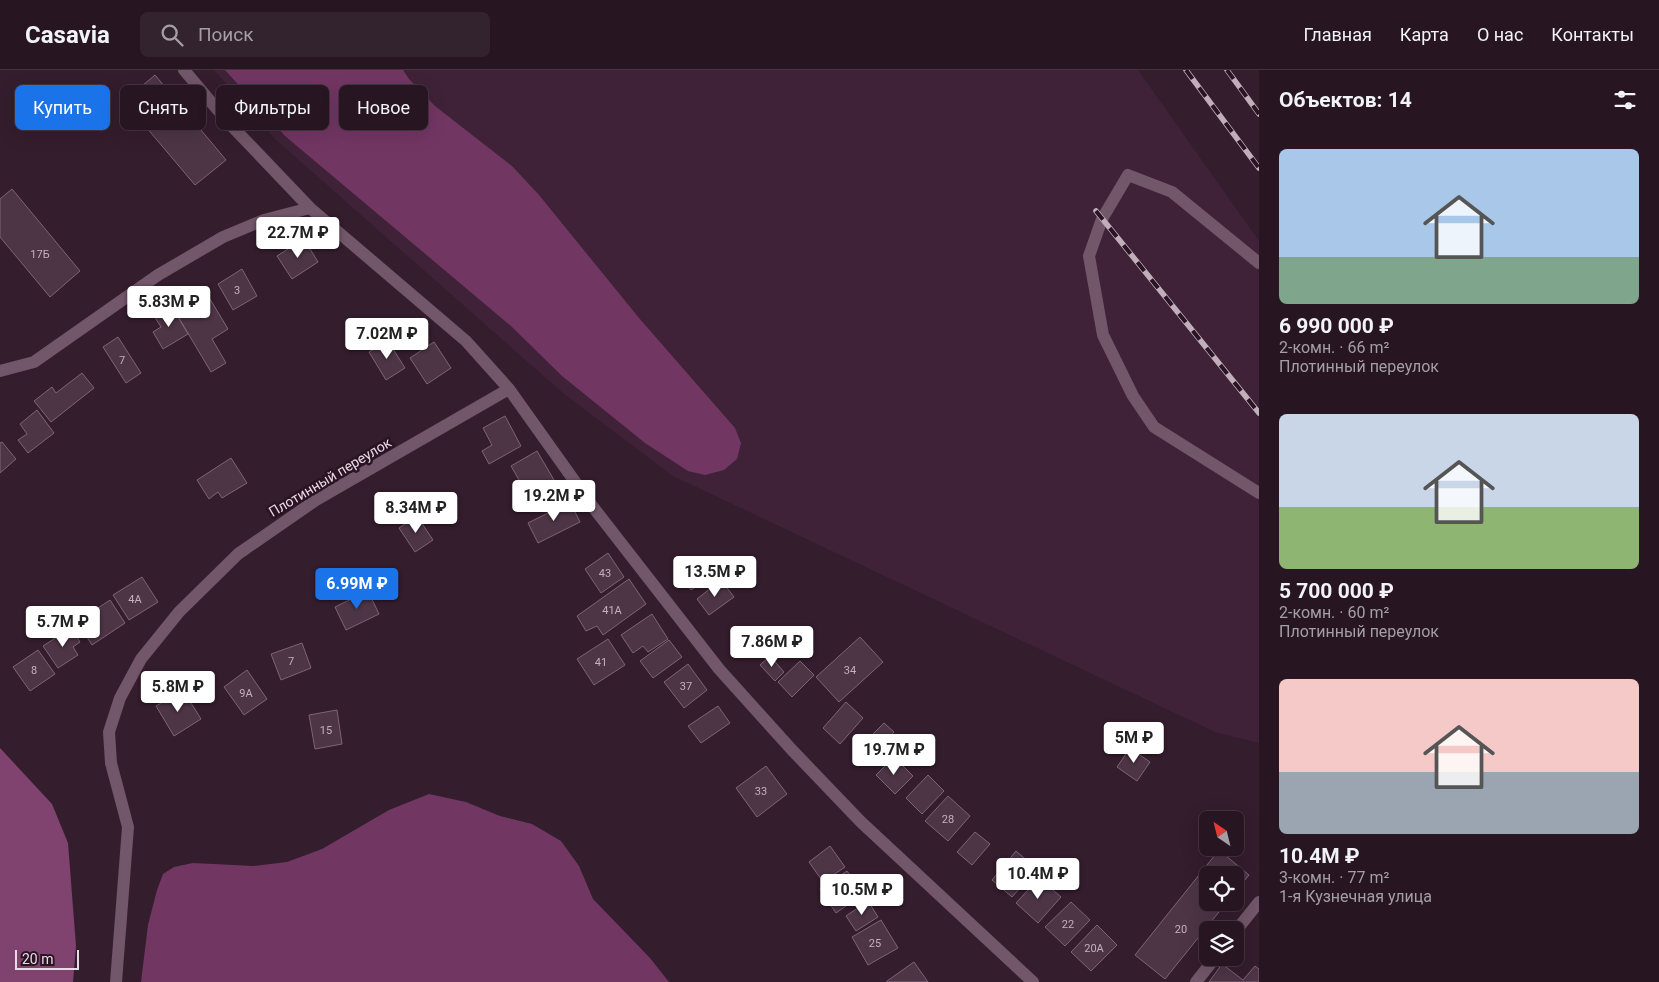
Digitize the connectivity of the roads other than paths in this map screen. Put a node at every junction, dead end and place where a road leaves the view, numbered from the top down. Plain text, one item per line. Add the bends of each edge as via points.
1 (184, 70) edge
2 (310, 208) junction
3 (1259, 263) edge
4 (0, 371) edge
5 (509, 389) junction
6 (1259, 493) edge
7 (1259, 902) edge
8 (1244, 921) edge
9 (1209, 966) edge
10 (116, 982) edge
11 (1033, 982) edge
12 (1196, 982) edge

1 - 2 street
2 - 4 street via 264,220 223,237 158,275 34,362
2 - 5 street via 466,342
3 - 6 street via 1172,192 1128,175 1102,219 1089,256 1104,335 1133,396 1154,427
5 - 10 street, Плотинный переулок via 316,500 238,554 179,612 141,659 120,698 109,732 112,764 128,827
5 - 11 street via 593,507 719,669 862,822
7 - 8 street
9 - 12 street

